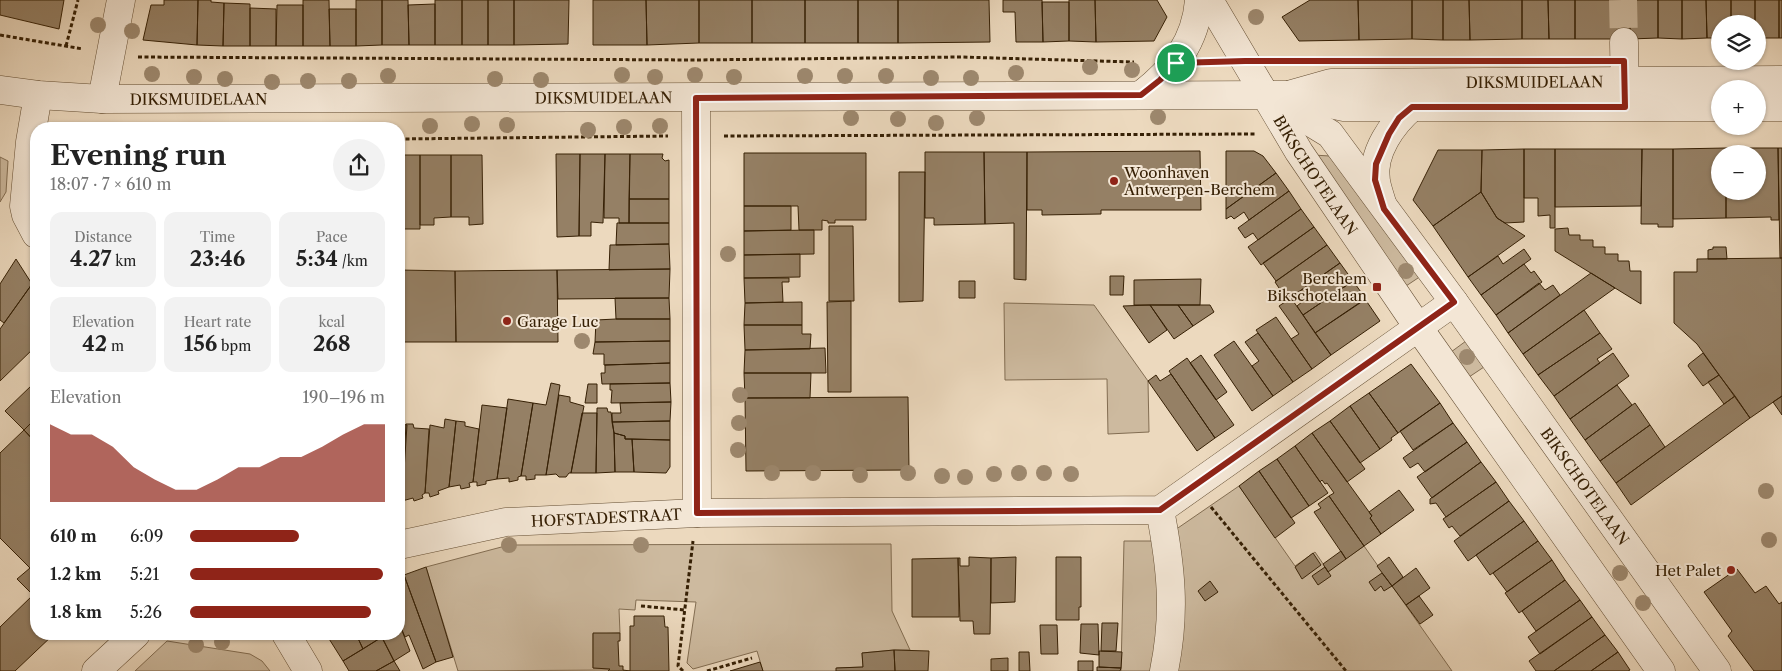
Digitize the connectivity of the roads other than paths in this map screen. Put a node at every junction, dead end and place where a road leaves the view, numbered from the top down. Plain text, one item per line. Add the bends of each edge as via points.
1 (121, 0) edge
2 (1199, 0) edge
3 (1209, 0) edge
4 (1624, 42) tunnel mouth
5 (1782, 80) edge
6 (0, 90) edge
7 (1625, 94) junction
8 (38, 95) junction
9 (1141, 95) junction
10 (1277, 95) junction
11 (696, 98) junction
12 (102, 99) junction
13 (1711, 106) edge
14 (1412, 107) junction
15 (1766, 107) edge
16 (1782, 107) edge
17 (33, 122) edge
18 (30, 142) edge
19 (1384, 209) junction
20 (30, 223) edge
21 (1454, 302) junction
22 (1418, 327) junction
23 (1160, 510) junction
24 (697, 513) junction
25 (405, 544) edge
26 (130, 640) edge
27 (290, 640) edge
28 (96, 671) edge
29 (308, 671) edge
30 (1164, 671) edge
31 (1662, 671) edge
32 (1716, 671) edge

1 - 12 street
2 - 9 street via 1188,43 1176,63
3 - 10 street, BIKSCHOTELAAN via 1245,61
4 - 7 street
5 - 7 street, DIKSMUIDELAAN
6 - 8 street, DIKSMUIDELAAN
7 - 10 street, DIKSMUIDELAAN via 1331,83
7 - 13 street, DIKSMUIDELAAN
7 - 14 street, DIKSMUIDELAAN
8 - 12 street, DIKSMUIDELAAN
8 - 17 street
9 - 10 street, DIKSMUIDELAAN
9 - 11 street, DIKSMUIDELAAN
10 - 14 street, DIKSMUIDELAAN via 1344,107
10 - 19 street, BIKSCHOTELAAN via 1330,134
10 - 22 street, BIKSCHOTELAAN via 1289,134 1299,152
11 - 12 street, DIKSMUIDELAAN
11 - 24 street
14 - 19 street, BIKSCHOTELAAN via 1399,118 1376,164 1375,180
15 - 16 street
18 - 20 street via 24,206
19 - 21 street, BIKSCHOTELAAN
21 - 22 street
21 - 32 street, BIKSCHOTELAAN
22 - 23 street
22 - 31 street, BIKSCHOTELAAN
23 - 24 street, HOFSTADESTRAAT
23 - 30 street via 1171,578 1170,644
24 - 25 street, HOFSTADESTRAAT via 506,522
26 - 28 street
27 - 29 street

